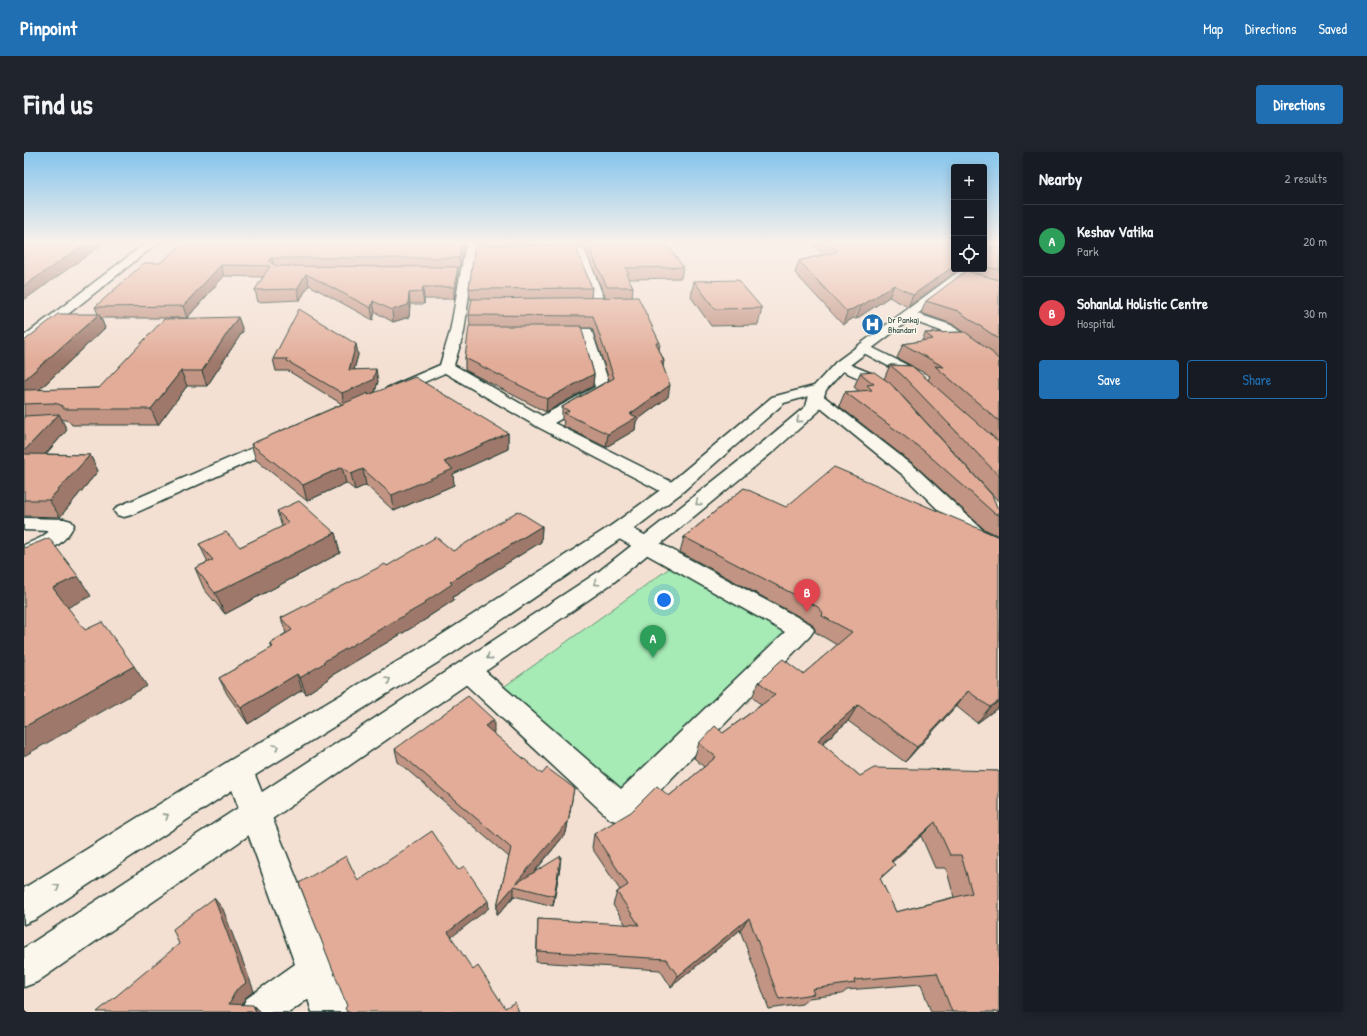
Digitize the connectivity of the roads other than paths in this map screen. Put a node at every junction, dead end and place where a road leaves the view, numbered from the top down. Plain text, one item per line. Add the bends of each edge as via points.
1 (102, 282) edge
2 (461, 282) edge
3 (592, 282) edge
4 (953, 282) edge
5 (569, 304) edge
6 (600, 304) junction
7 (613, 304) edge
8 (462, 305) junction
9 (477, 305) edge
10 (909, 315) junction
11 (42, 328) junction
12 (24, 329) edge
13 (457, 332) junction
14 (472, 332) edge
15 (541, 332) edge
16 (24, 342) edge
17 (865, 348) junction
18 (841, 365) junction
19 (446, 367) junction
20 (999, 371) edge
21 (818, 393) junction
22 (935, 396) edge
23 (895, 398) edge
24 (374, 399) edge
25 (542, 423) junction
26 (296, 434) edge
27 (673, 490) junction
28 (124, 511) dead end
29 (24, 524) edge
30 (619, 530) junction
31 (646, 545) junction
32 (999, 546) edge
33 (24, 553) edge
34 (468, 671) junction
35 (239, 770) junction
36 (256, 814) junction
37 (24, 907) edge
38 (24, 969) edge
39 (316, 970) junction
40 (259, 1012) edge
41 (331, 1012) edge

1 - 11 street
2 - 8 street
3 - 6 street
4 - 10 street
5 - 6 street
6 - 7 street
8 - 9 street
8 - 13 street
10 - 17 street
10 - 20 street via 946,328 988,358
11 - 12 street
11 - 16 street
13 - 14 street
13 - 19 street
15 - 25 street via 586,332 603,389
17 - 18 street
17 - 22 street via 906,370
18 - 21 street
18 - 23 street via 868,377
19 - 24 street
19 - 25 street
21 - 27 street via 778,400
21 -> 31 street via 813,408
21 - 32 street via 909,471 976,535
25 - 27 street
26 - 28 street
27 - 30 street
29 - 33 street via 64,525 62,531 49,542
30 - 31 street
35 -> 30 street via 441,648
31 -> 34 street via 606,577
31 - 34 street via 802,630 621,809
34 - 36 street
35 - 36 street
37 -> 35 street
36 - 38 street
36 - 39 street
39 - 40 street
39 - 41 street

